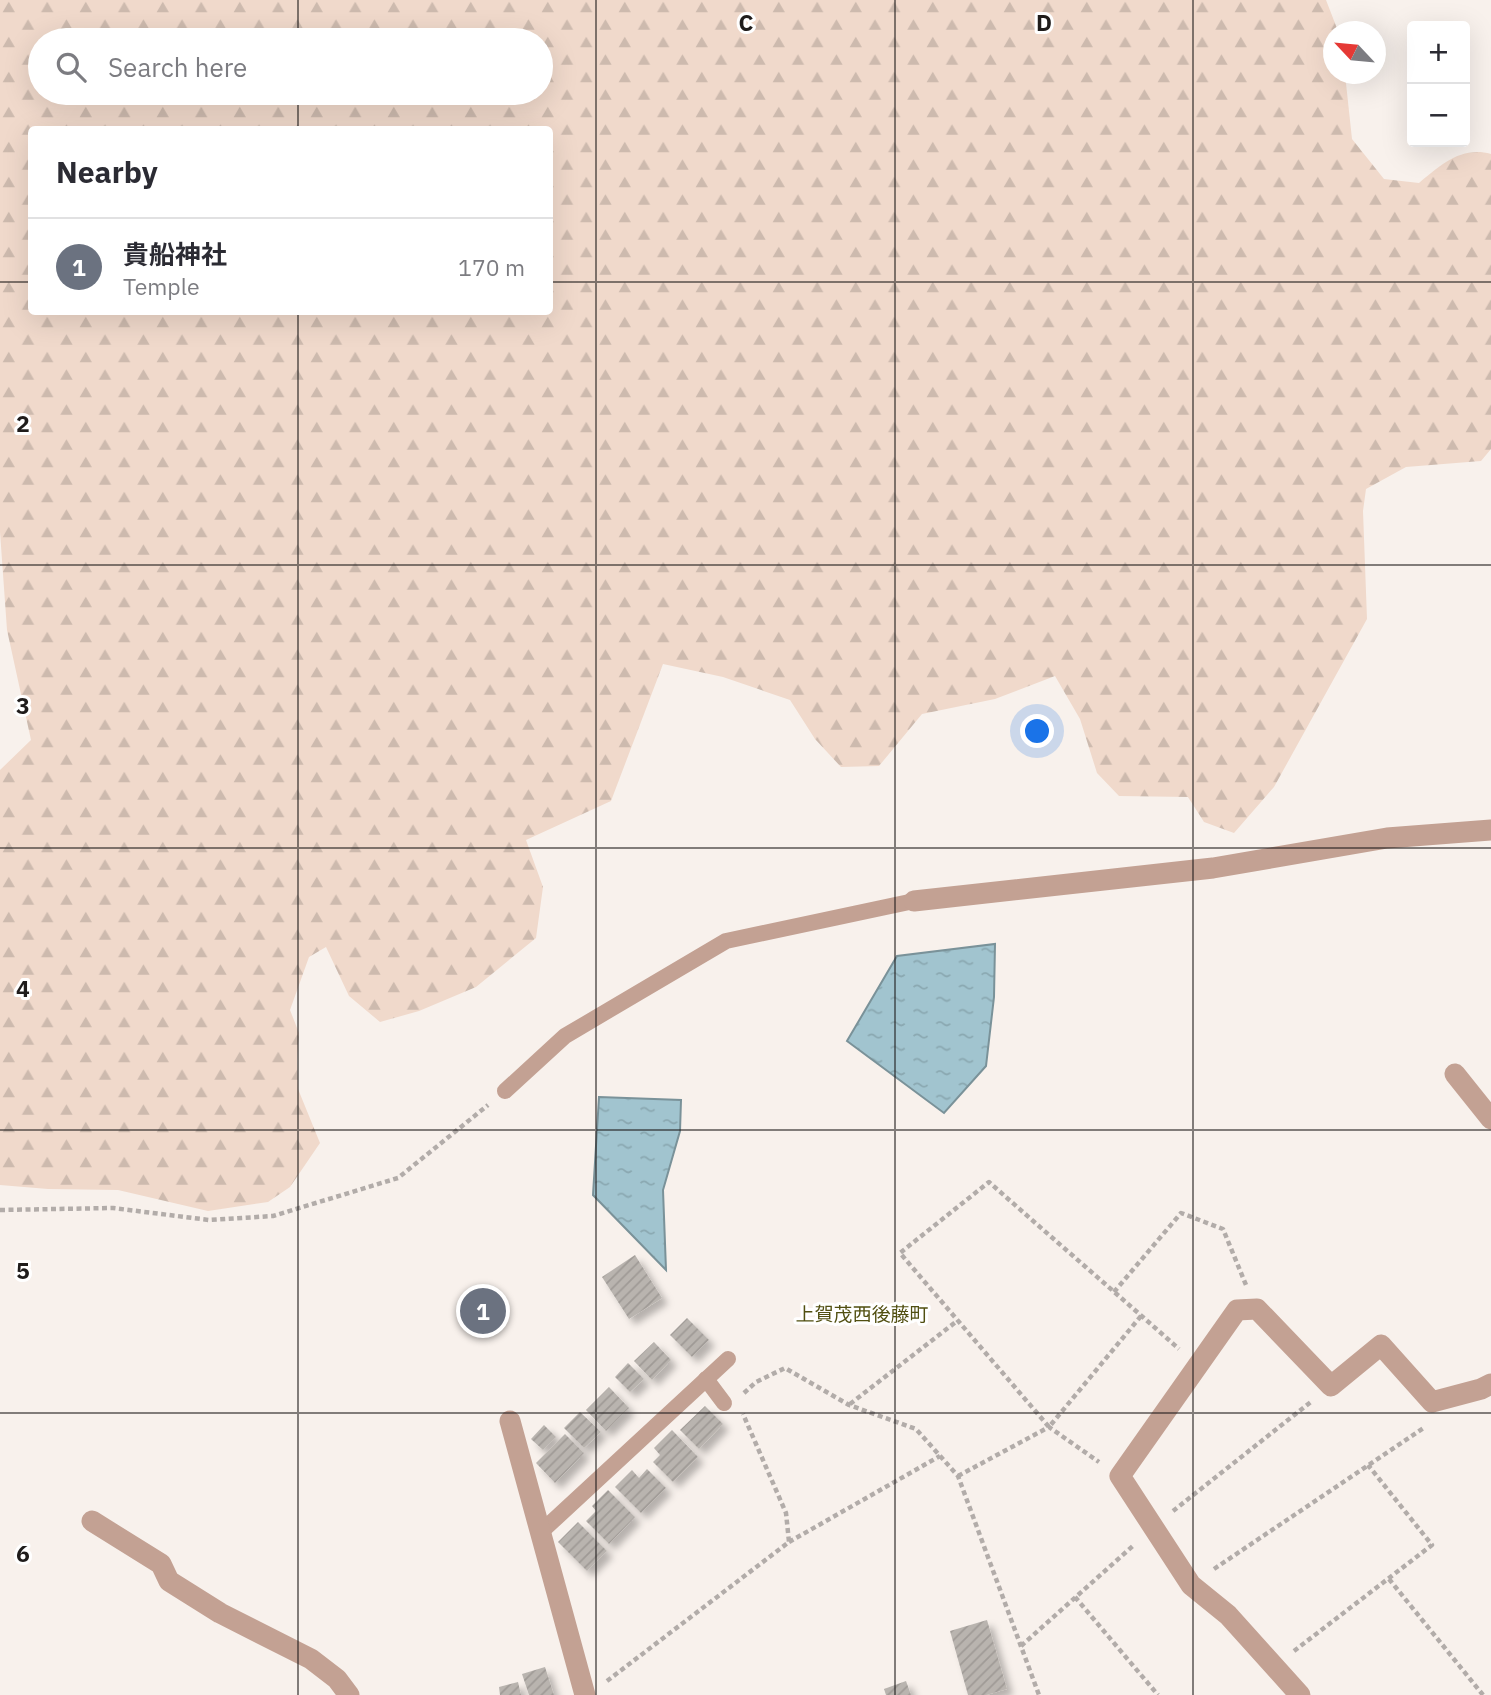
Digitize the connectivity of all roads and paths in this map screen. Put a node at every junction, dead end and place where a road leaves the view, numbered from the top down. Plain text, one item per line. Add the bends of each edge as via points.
1 (1491, 830) edge
2 (914, 901) joint
3 (1455, 1074) dead end
4 (505, 1091) joint
5 (1491, 1119) edge
6 (0, 1210) edge
7 (1114, 1292) junction
8 (1256, 1309) junction
9 (1141, 1316) junction
10 (957, 1321) junction
11 (728, 1359) dead end
12 (1198, 1366) junction
13 (706, 1379) junction
14 (1491, 1384) edge
15 (1331, 1386) junction
16 (730, 1401) joint
17 (849, 1405) junction
18 (742, 1412) dead end
19 (1436, 1420) dead end
20 (510, 1421) dead end
21 (1049, 1427) junction
22 (940, 1456) junction
23 (1368, 1465) junction
24 (958, 1476) junction
25 (1120, 1476) junction
26 (92, 1521) dead end
27 (1153, 1527) junction
28 (541, 1532) junction
29 (789, 1542) junction
30 (1389, 1579) dead end
31 (1191, 1585) junction
32 (1076, 1597) junction
33 (1021, 1646) junction
34 (1274, 1666) junction
35 (592, 1691) edge
36 (349, 1695) edge
37 (1039, 1695) edge
38 (1158, 1695) edge
39 (1300, 1695) edge
40 (1483, 1695) edge

1 - 2 street via 1387,838 1213,868
2 - 4 lane via 726,941 565,1036
3 - 5 street
4 - 6 path via 398,1178 273,1216 209,1220 113,1208
7 - 8 path via 1181,1213 1223,1229
7 - 9 path
7 - 10 path via 989,1182 900,1253
8 - 12 street via 1237,1310
8 - 15 street
9 - 12 path
9 - 21 path
10 - 17 path
10 - 21 path
11 - 13 lane
12 - 25 street
13 - 16 lane
13 - 28 lane
14 - 15 street via 1432,1402 1381,1345
15 - 27 path
16 - 17 path via 785,1368
17 - 22 path via 916,1429
18 - 29 path via 786,1513
19 - 23 path
20 - 28 street
21 - 24 path
21 - 25 path
22 - 24 path
22 - 29 path
23 - 31 path
23 - 34 path via 1432,1545
24 - 33 path
25 - 27 street
26 - 36 street via 161,1564 169,1581 311,1659
27 - 31 street
27 - 32 path
28 - 35 street
29 - 35 path
30 - 40 path
31 - 34 street via 1228,1615
32 - 33 path
32 - 38 path
33 - 37 path
34 - 39 street

